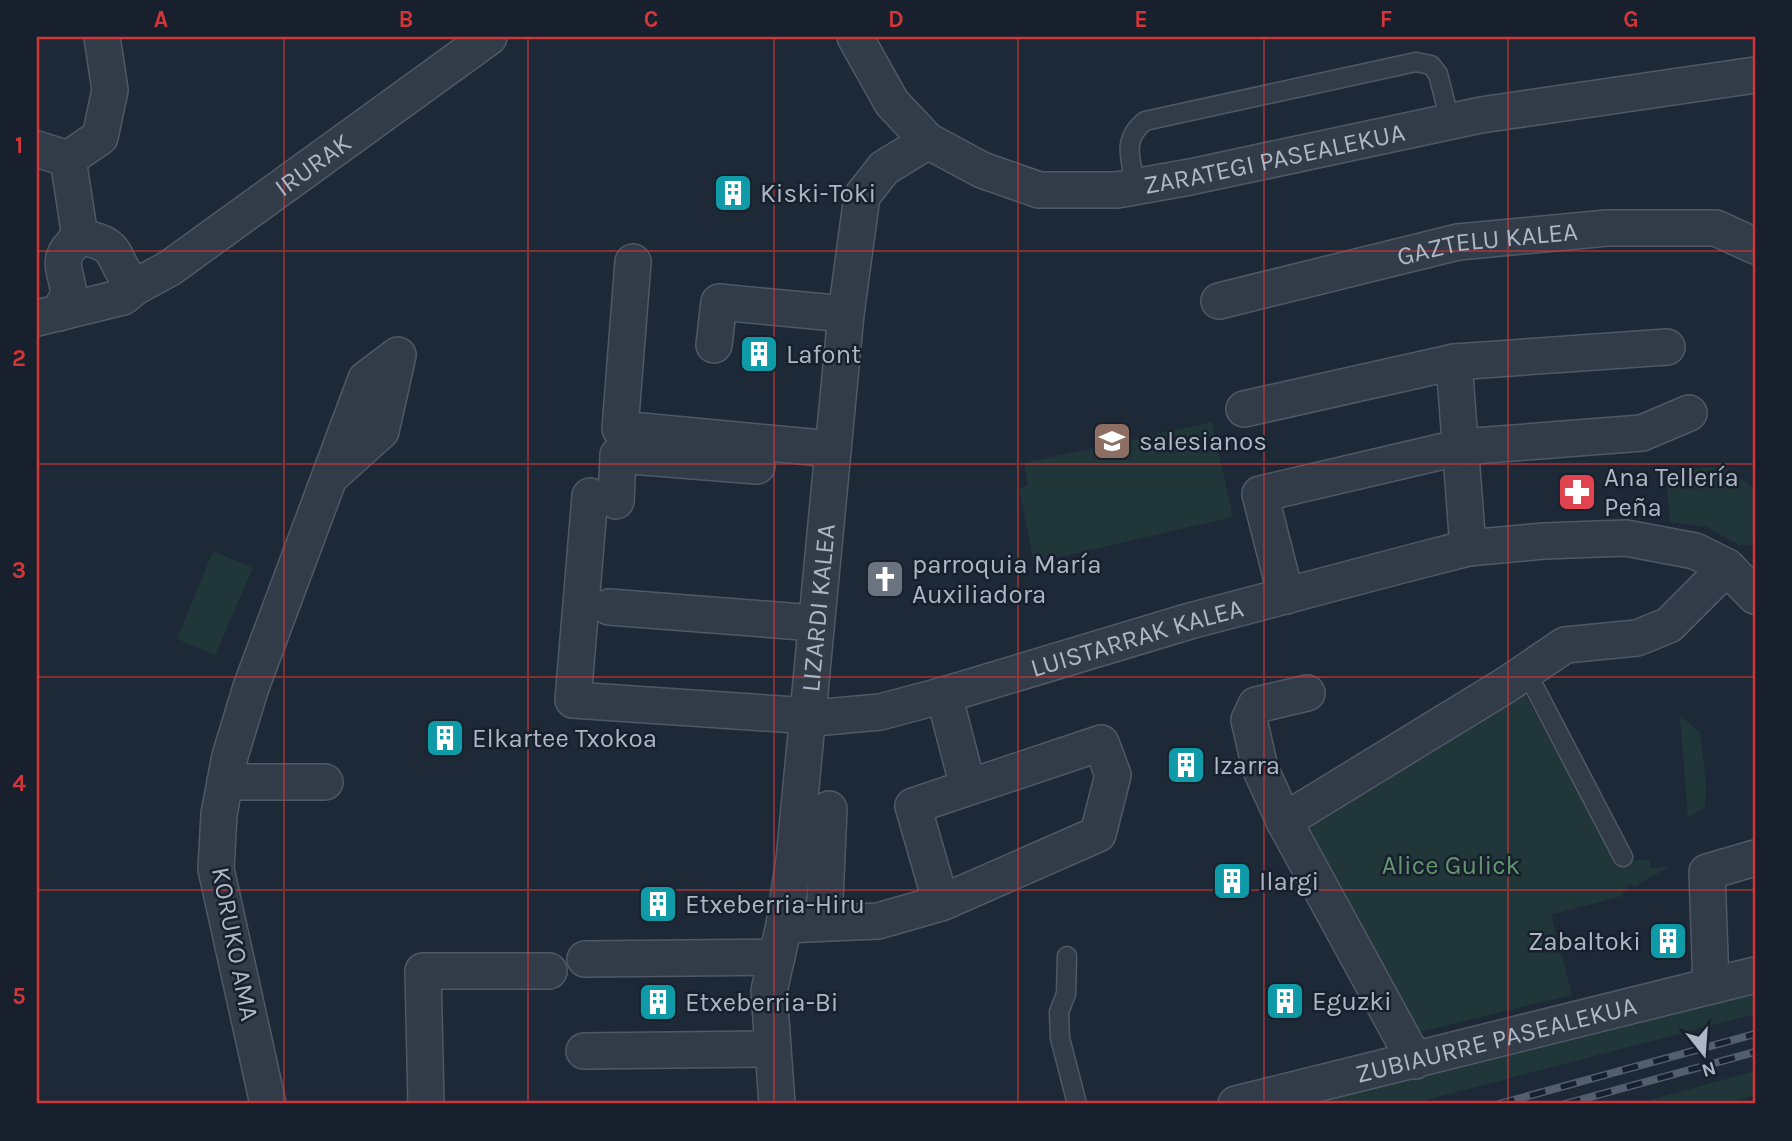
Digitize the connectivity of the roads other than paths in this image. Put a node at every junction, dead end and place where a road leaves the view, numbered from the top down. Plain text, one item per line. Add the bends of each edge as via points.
1 (102, 37) edge
2 (489, 37) edge
3 (855, 37) edge
4 (1755, 75) edge
5 (1450, 121) junction
6 (928, 141) junction
7 (52, 154) edge
8 (1136, 187) junction
9 (80, 237) junction
10 (1755, 246) edge
11 (632, 262) dead end
12 (135, 287) junction
13 (1219, 301) dead end
14 (846, 314) junction
15 (48, 316) edge
16 (714, 345) dead end
17 (1667, 347) dead end
18 (1454, 362) junction
19 (1244, 409) dead end
20 (1689, 414) dead end
21 (1461, 447) junction
22 (832, 460) junction
23 (330, 477) dead end
24 (1468, 548) junction
25 (1727, 567) junction
26 (1286, 596) junction
27 (1755, 596) edge
28 (609, 607) dead end
29 (815, 623) junction
30 (1526, 671) junction
31 (1307, 693) dead end
32 (944, 695) junction
33 (806, 715) junction
34 (225, 782) junction
35 (325, 782) dead end
36 (968, 786) junction
37 (829, 810) dead end
38 (1284, 821) junction
39 (1623, 857) dead end
40 (1755, 858) edge
41 (941, 903) junction
42 (824, 922) junction
43 (780, 941) junction
44 (1066, 956) dead end
45 (585, 959) dead end
46 (549, 971) dead end
47 (1755, 975) edge
48 (1711, 986) junction
49 (772, 1049) junction
50 (584, 1051) dead end
51 (1415, 1061) junction
52 (268, 1104) edge
53 (426, 1104) edge
54 (777, 1104) edge
55 (1077, 1104) edge
56 (1236, 1104) edge

1 - 7 street via 110,90 100,137
2 - 12 street, IRURAK via 170,268
3 - 6 street, ZARATEGI PASEALEKUA via 892,103
4 - 5 street, ZARATEGI PASEALEKUA
5 - 8 street, ZARATEGI PASEALEKUA
5 - 8 lane via 1438,74 1432,65 1416,62 1145,121 1133,130 1129,145
6 - 8 street, ZARATEGI PASEALEKUA via 982,170 1039,190
6 - 14 street, LIZARDI KALEA via 884,168 862,195
7 - 9 street
9 - 12 street via 111,246
9 - 15 street, IRURAK via 62,260 69,294
10 - 13 street, GAZTELU KALEA via 1716,228 1607,228 1458,242
11 - 22 street via 620,429
12 - 15 street, IRURAK via 123,297
14 - 16 street via 719,302
14 - 22 street, LIZARDI KALEA
17 - 18 street
18 - 19 street
18 - 21 street
20 - 21 street via 1642,433
21 - 24 street
21 - 26 street via 1260,494
22 - 29 street, LIZARDI KALEA
22 - 33 street, LUISTARRAK KALEA via 618,455 603,499 573,700
23 - 34 street, KORUKO AMA via 251,687
24 - 25 street, LUISTARRAK KALEA via 1626,538 1695,551
24 - 26 street, LUISTARRAK KALEA
25 - 27 street, LUISTARRAK KALEA
25 - 30 street via 1669,625 1637,638 1565,645
26 - 32 street, LUISTARRAK KALEA
28 - 29 street
29 - 33 street, LIZARDI KALEA
30 - 38 street
30 - 39 lane
31 - 38 street via 1256,705 1249,720 1260,768
32 - 33 street, LUISTARRAK KALEA via 880,712
32 - 36 street
33 - 43 street, LIZARDI KALEA via 795,847
34 - 35 street
34 - 52 street, KORUKO AMA via 216,869
36 - 41 street via 912,806
36 - 41 street via 1101,743 1113,775 1098,834
37 - 42 street
38 - 51 street
40 - 48 street via 1707,872
41 - 42 street via 878,921
42 - 43 street
43 - 45 street
43 - 49 street, LIZARDI KALEA via 769,991
44 - 55 lane via 1060,1038
46 - 53 street via 423,971
47 - 48 street, ZUBIAURRE PASEALEKUA
48 - 51 street, ZUBIAURRE PASEALEKUA
49 - 50 street
49 - 54 street, LIZARDI KALEA
51 - 56 street, ZUBIAURRE PASEALEKUA

